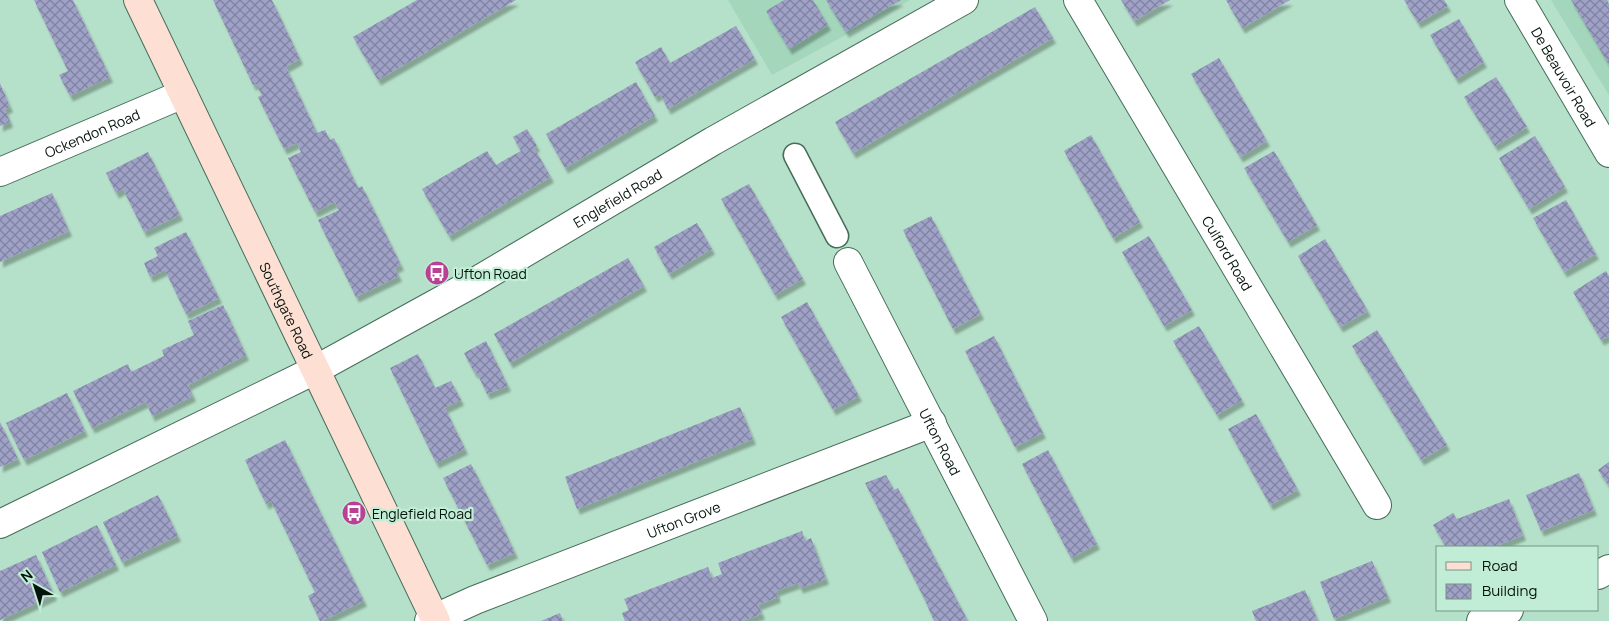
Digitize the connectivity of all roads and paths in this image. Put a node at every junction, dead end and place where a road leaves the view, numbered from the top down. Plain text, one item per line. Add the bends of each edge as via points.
1 (138, 0) edge
2 (964, 0) edge
3 (1078, 0) edge
4 (1519, 0) edge
5 (183, 94) junction
6 (1609, 154) edge
7 (795, 155) dead end
8 (0, 172) edge
9 (837, 236) dead end
10 (848, 262) dead end
11 (315, 370) junction
12 (932, 423) junction
13 (1377, 504) dead end
14 (0, 524) edge
15 (1506, 611) edge
16 (433, 620) edge
17 (1033, 621) edge
18 (1481, 621) edge

1 - 5 main road, Southgate Road
2 - 11 street, Englefield Road via 713,141 475,282
3 - 13 street, Culford Road
4 - 6 street, De Beauvoir Road
5 - 8 street, Ockendon Road
5 - 11 main road, Southgate Road
7 - 9 street
10 - 12 street, Ufton Road
11 - 14 street, Englefield Road
11 - 16 main road, Southgate Road
12 - 16 street, Ufton Grove via 458,607
12 - 17 street, Ufton Road
15 - 18 street

